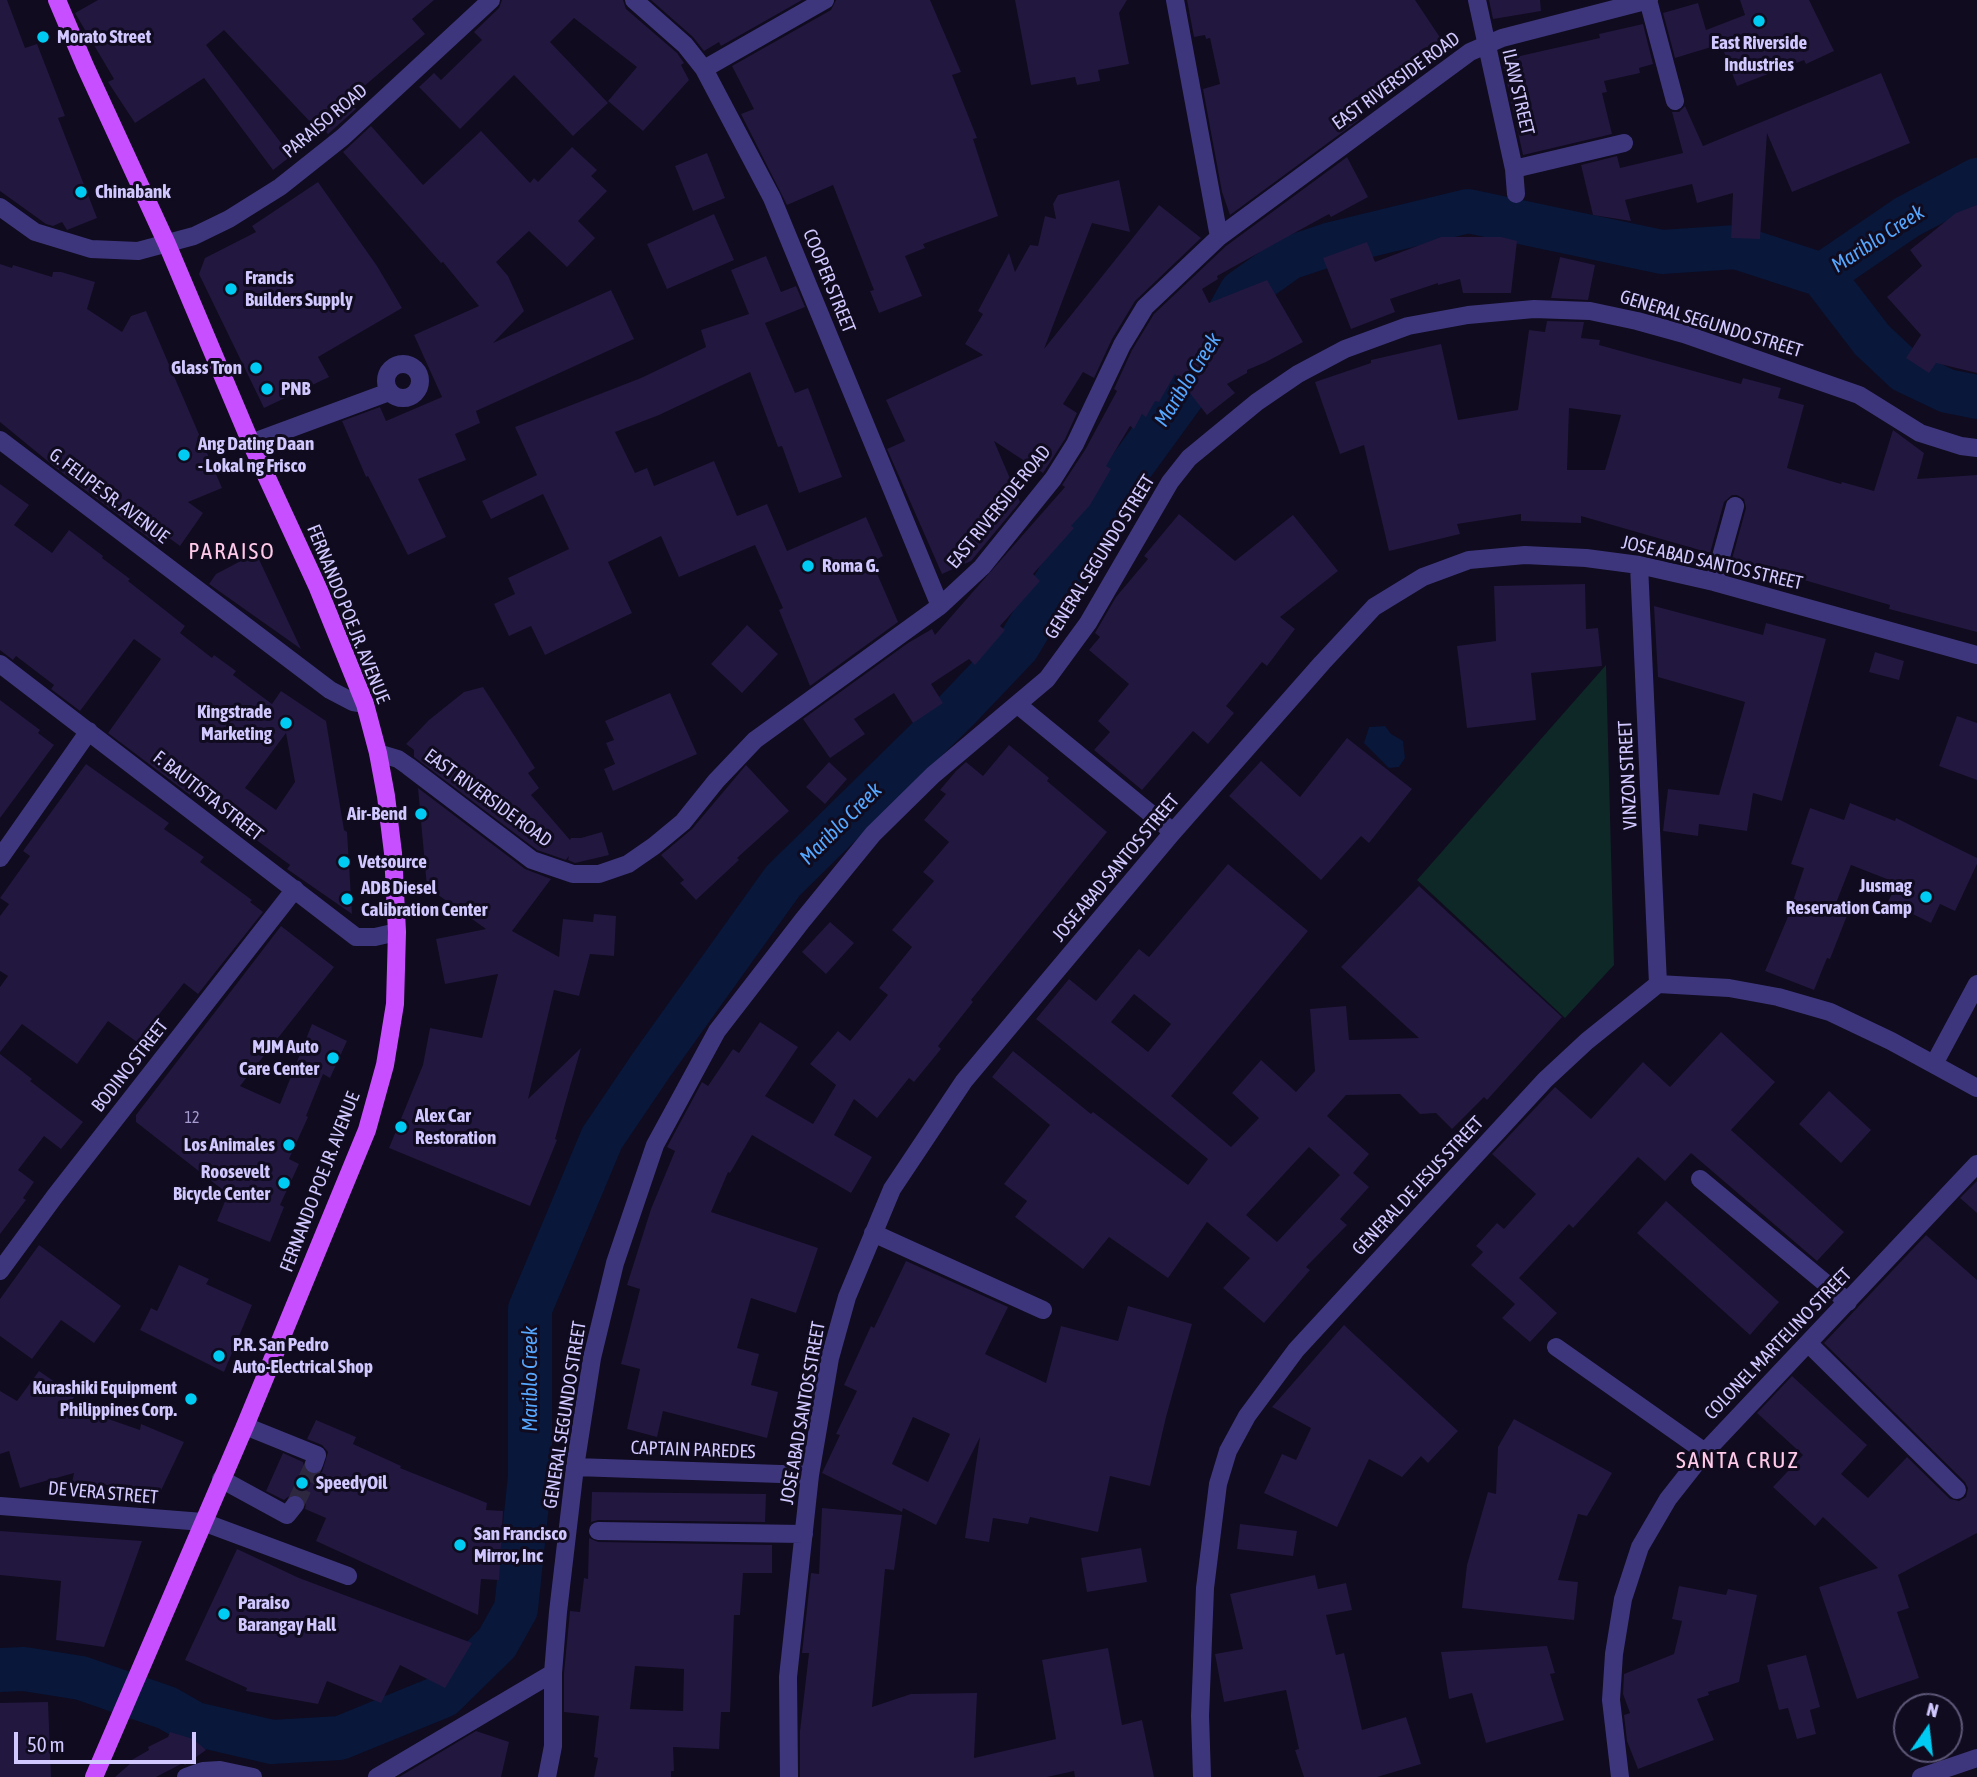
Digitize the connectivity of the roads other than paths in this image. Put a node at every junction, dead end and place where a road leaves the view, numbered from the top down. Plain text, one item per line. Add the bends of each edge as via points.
1 (57, 0) edge
2 (491, 0) edge
3 (634, 0) edge
4 (825, 0) edge
5 (1175, 0) edge
6 (1478, 0) edge
7 (1649, 0) edge
8 (1486, 43) junction
9 (704, 69) junction
10 (1675, 101) dead end
11 (1624, 144) dead end
12 (1514, 169) junction
13 (1516, 194) dead end
14 (0, 207) edge
15 (1219, 237) junction
16 (167, 244) junction
17 (389, 391) dead end
18 (0, 440) edge
19 (251, 443) junction
20 (1977, 448) edge
21 (1735, 506) dead end
22 (1639, 565) junction
23 (1714, 582) junction
24 (940, 606) junction
25 (1977, 655) edge
26 (0, 664) edge
27 (365, 704) junction
28 (1018, 705) junction
29 (89, 731) junction
30 (378, 753) junction
31 (1173, 832) junction
32 (0, 858) edge
33 (295, 889) junction
34 (397, 932) junction
35 (1658, 984) junction
36 (1977, 984) edge
37 (1934, 1064) junction
38 (1977, 1088) edge
39 (1977, 1164) edge
40 (1700, 1179) dead end
41 (873, 1233) junction
42 (0, 1271) edge
43 (1847, 1302) junction
44 (1043, 1310) dead end
45 (1809, 1344) junction
46 (1556, 1347) dead end
47 (245, 1426) junction
48 (1705, 1452) junction
49 (314, 1464) dead end
50 (575, 1467) junction
51 (810, 1475) junction
52 (221, 1479) junction
53 (1957, 1490) dead end
54 (295, 1505) dead end
55 (0, 1506) edge
56 (203, 1522) junction
57 (598, 1531) dead end
58 (804, 1534) junction
59 (348, 1576) dead end
60 (553, 1672) junction
61 (1977, 1758) edge
62 (94, 1777) edge
63 (186, 1777) edge
64 (253, 1777) edge
65 (377, 1777) edge
66 (547, 1777) edge
67 (789, 1777) edge
68 (1202, 1777) edge
69 (1620, 1777) edge
70 (1921, 1777) edge

1 - 16 main road, FERNANDO POE JR. AVENUE
2 - 16 street, PARAISO ROAD via 343,137 280,187 217,225
3 - 9 street, COOPER STREET via 685,45
4 - 9 street
5 - 15 street
6 - 8 street, ILAW STREET
7 - 8 street, EAST RIVERSIDE ROAD
7 - 10 street
8 - 12 street, ILAW STREET
8 - 15 street, EAST RIVERSIDE ROAD
9 - 24 street, COOPER STREET via 772,198
11 - 12 street
12 - 13 street, ILAW STREET
14 - 16 street, PARAISO ROAD via 35,232 91,249 138,251
15 - 24 street, EAST RIVERSIDE ROAD via 1145,307 1053,479 982,567
16 - 19 main road, FERNANDO POE JR. AVENUE
17 - 19 street
18 - 27 street, G. FELIPE SR. AVENUE via 330,690
19 - 27 main road, FERNANDO POE JR. AVENUE
20 - 28 street, GENERAL SEGUNDO STREET via 1920,433 1859,395 1637,321 1590,311 1534,309 1408,326 1345,349 1298,374 1248,408 1189,458 1170,482 1088,623 1047,679
21 - 23 street
22 - 23 street, JOSE ABAD SANTOS STREET
22 - 31 street, JOSE ABAD SANTOS STREET via 1525,555 1469,560 1423,577 1374,607
22 - 35 street, VINZON STREET
23 - 25 street, JOSE ABAD SANTOS STREET
24 - 30 street, EAST RIVERSIDE ROAD via 755,740 683,822 654,846 628,864 599,874 573,874 532,860 408,765
26 - 29 street, F. BAUTISTA STREET
27 - 30 main road, FERNANDO POE JR. AVENUE
28 - 31 street
28 - 50 street, GENERAL SEGUNDO STREET via 933,775 873,834 717,1031 655,1145 615,1263 592,1358
29 - 32 street
29 - 33 street, F. BAUTISTA STREET
30 - 34 main road, FERNANDO POE JR. AVENUE via 393,853
31 - 41 street, JOSE ABAD SANTOS STREET via 964,1081 892,1189
33 - 34 street, F. BAUTISTA STREET via 356,937
33 - 42 street, BODINO STREET
34 - 47 main road, FERNANDO POE JR. AVENUE via 395,1004 367,1130
35 - 37 street via 1778,996 1830,1012
35 - 68 street, GENERAL DE JESUS STREET via 1545,1080 1296,1350 1247,1416 1228,1451 1218,1484 1205,1588
36 - 37 street
37 - 38 street
39 - 43 street, COLONEL MARTELINO STREET
40 - 43 street
41 - 44 street
41 - 51 street, JOSE ABAD SANTOS STREET via 847,1297 830,1358
43 - 45 street, COLONEL MARTELINO STREET
45 - 48 street, COLONEL MARTELINO STREET
45 - 53 street
46 - 48 street
47 - 49 street via 317,1455
47 - 52 main road, FERNANDO POE JR. AVENUE
48 - 69 street, COLONEL MARTELINO STREET via 1668,1499 1640,1547 1623,1599 1611,1700
50 - 51 street, CAPTAIN PAREDES
50 - 60 street, GENERAL SEGUNDO STREET
51 - 58 street, JOSE ABAD SANTOS STREET
52 - 54 street via 287,1514
52 - 56 main road, FERNANDO POE JR. AVENUE
55 - 56 street, DE VERA STREET
56 - 59 street, DE VERA STREET
56 - 62 main road, FERNANDO POE JR. AVENUE
57 - 58 street
58 - 67 street, JOSE ABAD SANTOS STREET via 789,1677
60 - 65 street
60 - 66 street, GENERAL SEGUNDO STREET via 553,1746
61 - 70 street
63 - 64 street via 220,1770

